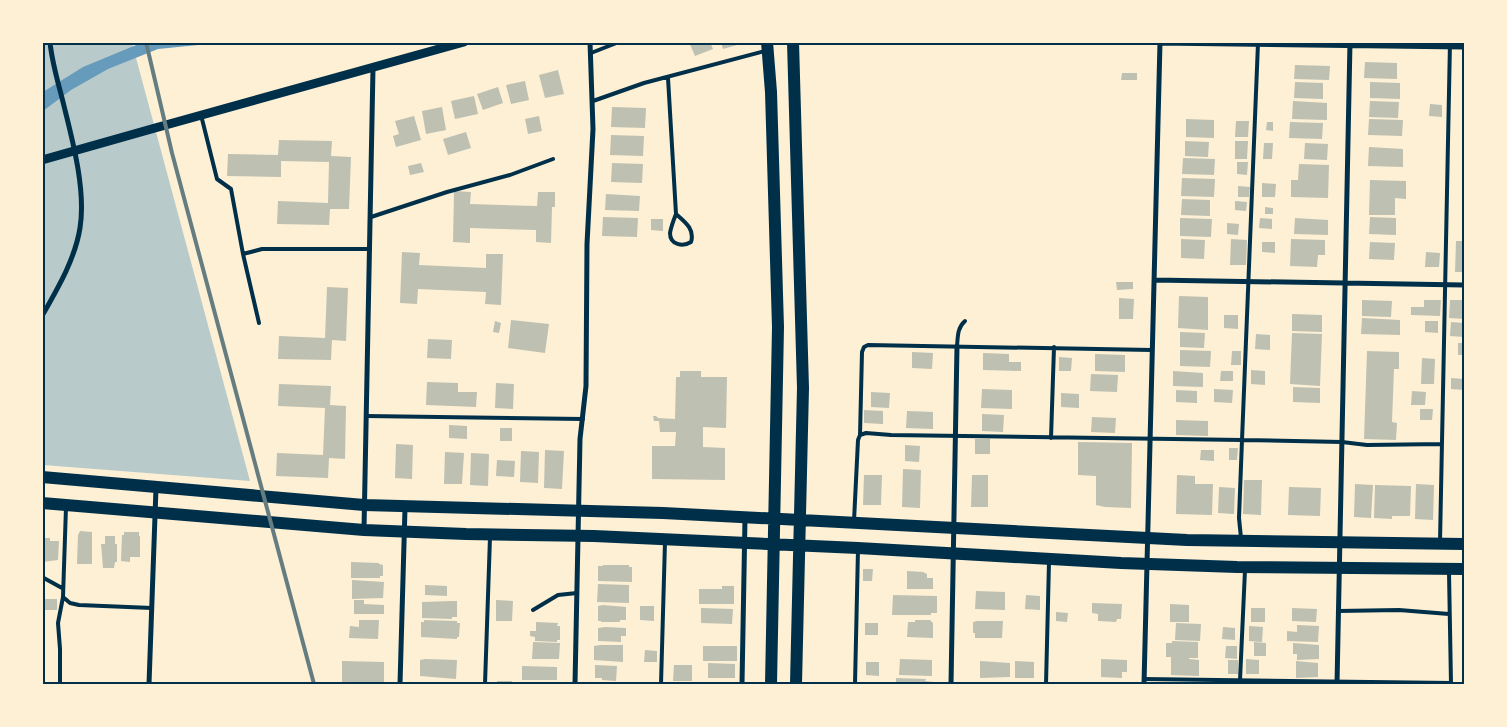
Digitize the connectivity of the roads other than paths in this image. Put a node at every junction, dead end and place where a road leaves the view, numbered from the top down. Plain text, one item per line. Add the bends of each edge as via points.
1 (50, 42) edge
2 (464, 42) edge
3 (590, 42) edge
4 (619, 42) edge
5 (793, 42) edge
6 (1160, 43) edge
7 (1251, 43) edge
8 (1258, 43) edge
9 (1350, 44) edge
10 (1450, 45) edge
11 (767, 46) edge
12 (1464, 47) edge
13 (591, 54) junction
14 (373, 68) junction
15 (668, 78) junction
16 (593, 101) junction
17 (201, 115) junction
18 (74, 151) junction
19 (553, 159) dead end
20 (42, 160) edge
21 (676, 214) junction
22 (371, 217) junction
23 (370, 249) junction
24 (243, 254) junction
25 (1154, 280) junction
26 (1248, 281) junction
27 (1345, 283) junction
28 (1444, 284) junction
29 (1464, 285) edge
30 (42, 316) edge
31 (965, 321) dead end
32 (259, 323) dead end
33 (957, 346) junction
34 (1054, 347) junction
35 (1152, 350) junction
36 (366, 416) junction
37 (583, 419) junction
38 (860, 435) junction
39 (956, 436) junction
40 (1051, 438) junction
41 (1150, 439) junction
42 (1242, 440) junction
43 (1342, 442) junction
44 (1442, 444) junction
45 (42, 477) edge
46 (156, 488) junction
47 (42, 503) edge
48 (66, 505) junction
49 (364, 505) junction
50 (406, 506) junction
51 (579, 511) junction
52 (155, 513) junction
53 (749, 517) junction
54 (849, 523) junction
55 (954, 529) junction
56 (364, 530) junction
57 (405, 531) junction
58 (490, 534) junction
59 (578, 536) junction
60 (665, 539) junction
61 (1147, 539) junction
62 (1241, 541) junction
63 (1340, 542) junction
64 (748, 543) junction
65 (1440, 544) junction
66 (1464, 544) edge
67 (858, 548) junction
68 (954, 554) junction
69 (1049, 559) junction
70 (1147, 564) junction
71 (1245, 566) junction
72 (1339, 568) junction
73 (1449, 569) junction
74 (1464, 569) edge
75 (42, 577) edge
76 (62, 588) junction
77 (577, 593) junction
78 (63, 597) junction
79 (152, 608) junction
80 (533, 610) dead end
81 (1338, 611) junction
82 (1449, 614) junction
83 (1240, 680) junction
84 (1144, 682) edge
85 (1337, 683) edge
86 (60, 684) edge
87 (149, 684) edge
88 (400, 684) edge
89 (485, 684) edge
90 (575, 684) edge
91 (661, 684) edge
92 (742, 684) edge
93 (772, 684) edge
94 (796, 684) edge
95 (855, 684) edge
96 (951, 684) edge
97 (1046, 684) edge
98 (1451, 684) edge

1 - 18 street
2 - 14 street
3 - 13 street
4 - 13 lane
5 - 94 main road via 803,388
6 - 7 street
6 - 25 street
7 - 8 street
8 - 9 street
8 - 26 lane
9 - 10 street
9 - 27 street
10 - 12 street
10 - 28 lane
11 - 15 lane
11 - 93 main road via 778,327
13 - 16 street
14 - 17 street
14 - 22 street
15 - 16 lane
15 - 21 lane
16 - 37 street
17 - 18 street
17 - 24 lane via 216,180 231,189
18 - 20 street
18 - 30 street via 82,212 79,233 65,274
19 - 22 lane
21 - 21 lane via 670,233 672,240 687,245 693,234
22 - 23 street
23 - 24 lane via 262,249
23 - 36 street
24 - 32 lane
25 - 26 street
25 - 35 street
26 - 27 street
26 - 42 lane
27 - 28 street
27 - 43 street
28 - 29 street
28 - 44 lane
31 - 33 lane via 958,332
33 - 34 lane
33 - 38 lane via 864,347
33 - 39 street
34 - 35 lane
34 - 40 lane
35 - 41 street
36 - 37 lane
36 - 49 street
37 - 51 street
38 - 39 lane
38 - 54 lane
39 - 40 lane
39 - 55 street
40 - 41 lane
41 - 42 lane
41 - 61 street
42 - 43 lane
42 - 62 lane
43 - 44 lane
43 - 63 street
44 - 65 lane
45 - 46 main road
46 - 49 main road
46 - 52 street
47 - 48 main road
48 - 52 main road
48 - 76 lane
49 - 50 main road
49 - 56 street
50 - 51 main road
50 - 57 street
51 - 53 main road
51 - 59 street
52 - 56 main road
52 - 79 street
53 - 54 main road
53 - 64 street
54 - 55 main road
55 - 61 main road
55 - 68 street
56 - 57 main road
57 - 58 main road
57 - 88 street
58 - 59 main road
58 - 89 lane
59 - 60 main road
59 - 77 street
60 - 64 main road
60 - 91 lane
61 - 62 main road
61 - 70 street
62 - 63 main road
63 - 65 main road
63 - 72 street
64 - 67 main road
64 - 92 street
65 - 66 main road
67 - 68 main road
67 - 95 lane
68 - 69 main road
68 - 96 street
69 - 70 main road
69 - 97 lane
70 - 71 main road
70 - 84 street
71 - 72 main road
71 - 83 lane
72 - 73 main road
72 - 81 street
73 - 74 main road
73 - 82 lane
75 - 76 lane
76 - 78 lane
77 - 80 lane via 558,596
77 - 90 street
78 - 79 lane via 79,605
78 - 86 lane via 58,623
79 - 87 street
81 - 82 lane via 1399,610
81 - 85 street
82 - 98 lane
83 - 84 lane
83 - 85 lane
85 - 98 lane

